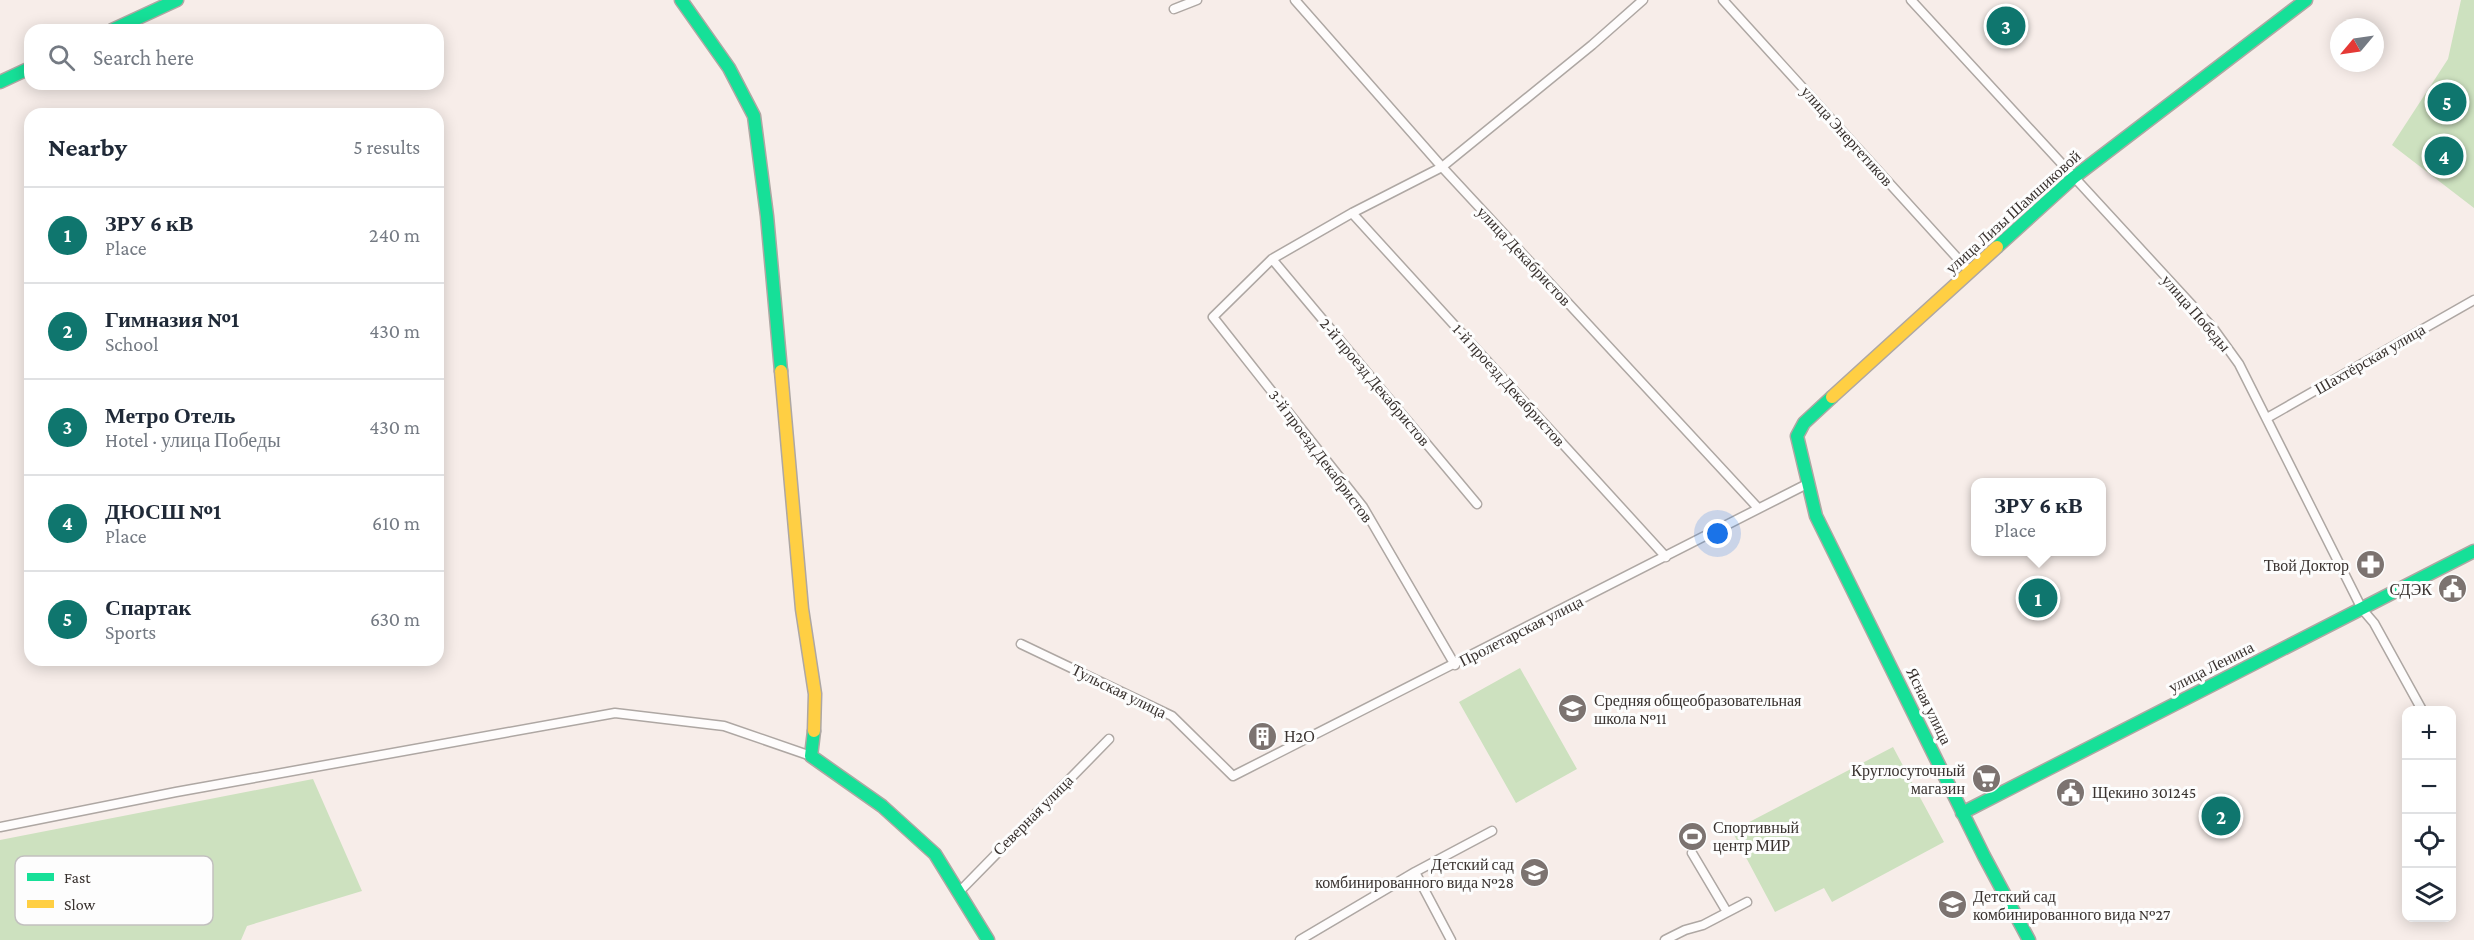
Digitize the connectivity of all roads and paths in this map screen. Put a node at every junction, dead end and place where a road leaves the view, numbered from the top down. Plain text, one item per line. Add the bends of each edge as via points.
1 (177, 0) edge
2 (681, 0) edge
3 (1197, 0) edge
4 (1295, 0) edge
5 (1643, 0) edge
6 (1723, 0) edge
7 (1911, 0) edge
8 (2306, 0) edge
9 (1174, 9) dead end
10 (125, 24) edge
11 (24, 71) edge
12 (0, 82) edge
13 (1442, 167) junction
14 (2073, 178) junction
15 (1352, 213) junction
16 (1272, 259) junction
17 (1970, 272) junction
18 (2474, 300) edge
19 (2267, 418) junction
20 (1807, 484) junction
21 (1477, 504) dead end
22 (1758, 508) junction
23 (2474, 551) edge
24 (1666, 557) junction
25 (2362, 609) junction
26 (1021, 644) dead end
27 (1455, 665) junction
28 (2419, 706) edge
29 (1109, 740) dead end
30 (811, 756) junction
31 (1233, 776) joint
32 (1962, 813) junction
33 (0, 827) edge
34 (1492, 831) dead end
35 (1692, 853) dead end
36 (1415, 872) junction
37 (959, 892) junction
38 (1747, 902) dead end
39 (1727, 912) junction
40 (988, 940) edge
41 (1300, 940) edge
42 (1451, 940) edge
43 (1665, 940) edge
44 (2029, 940) edge

1 - 10 street
2 - 30 street via 729,68 754,116 767,216 802,609 815,694
3 - 9 street
4 - 13 street, улица Декабристов
5 - 13 street
6 - 17 street, улица Энергетиков
7 - 14 street, улица Победы
8 - 14 street, улица Лизы Шамшиковой
11 - 12 street
13 - 15 street
13 - 22 street, улица Декабристов
14 - 17 street, улица Лизы Шамшиковой
14 - 19 street, улица Победы via 2213,328 2239,364
15 - 16 street
15 - 24 street, 1-й проезд Декабристов
16 - 21 street, 2-й проезд Декабристов
16 - 27 street, 3-й проезд Декабристов via 1213,317 1363,507
17 - 20 street, улица Лизы Шамшиковой via 1804,423 1797,436
18 - 19 street, Шахтёрская улица
19 - 25 street, улица Победы
20 - 22 street, Пролетарская улица
20 - 32 street, Ясная улица via 1816,516
22 - 24 street, Пролетарская улица
23 - 25 street, улица Ленина
24 - 27 street, Пролетарская улица
25 - 28 street, улица Победы via 2374,623
25 - 32 street, улица Ленина
26 - 31 street, Тульская улица via 1172,716
27 - 31 street, Пролетарская улица
29 - 37 street, Северная улица
30 - 33 street via 724,726 615,713
30 - 37 street via 882,806 935,854
32 - 44 street, Ясная улица
34 - 36 street
35 - 39 street
36 - 41 street
36 - 42 street
37 - 40 street
38 - 39 street
39 - 43 street

